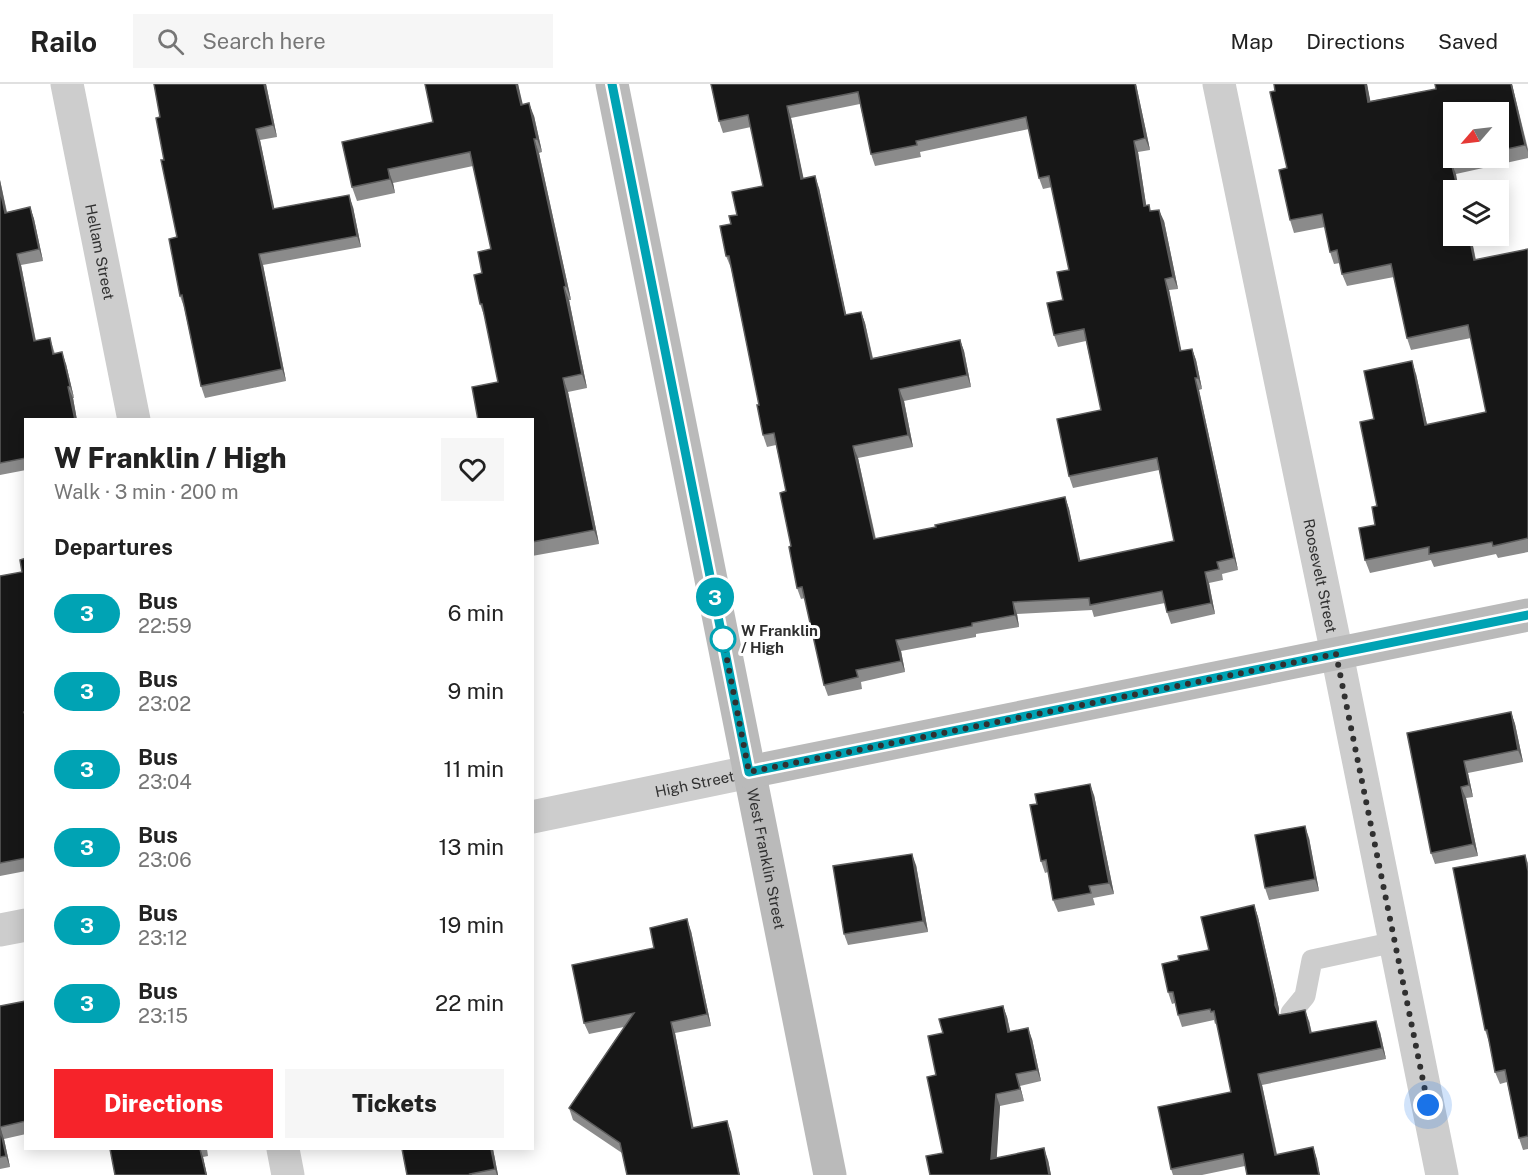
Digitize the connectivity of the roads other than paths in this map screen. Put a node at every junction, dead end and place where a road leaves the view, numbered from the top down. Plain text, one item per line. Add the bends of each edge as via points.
1 (67, 84) edge
2 (612, 84) edge
3 (1219, 84) edge
4 (134, 418) edge
5 (1528, 615) edge
6 (1336, 654) junction
7 (749, 772) junction
8 (534, 817) edge
9 (24, 925) edge
10 (0, 930) edge
11 (1395, 942) junction
12 (1291, 1013) edge
13 (283, 1150) edge
14 (288, 1175) edge
15 (830, 1175) edge
16 (1442, 1175) edge

1 - 4 street, Hellam Street
2 - 7 street, West Franklin Street
3 - 6 street, Roosevelt Street
5 - 6 street, High Street
6 - 7 street, High Street
6 - 11 street, Roosevelt Street
7 - 8 street, High Street
7 - 15 street, West Franklin Street
9 - 10 street
11 - 12 lane via 1312,960 1305,996
11 - 16 street, Roosevelt Street
13 - 14 street

